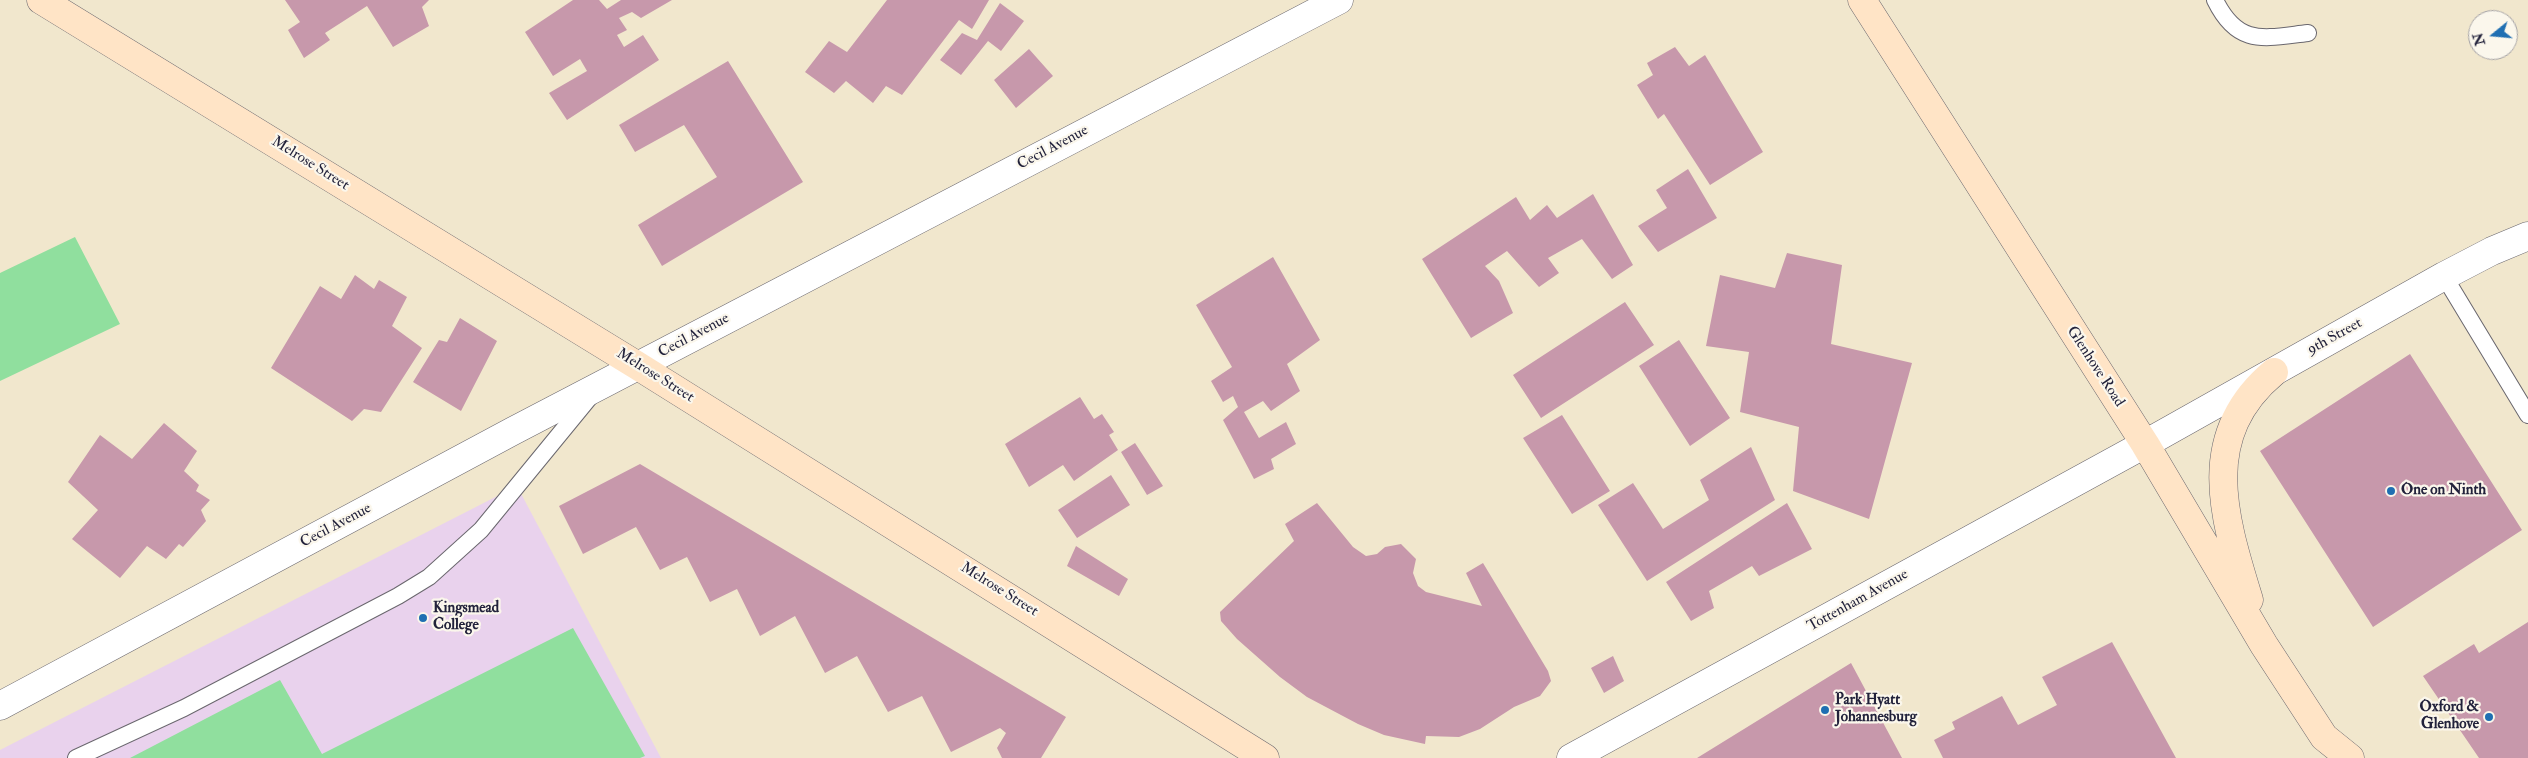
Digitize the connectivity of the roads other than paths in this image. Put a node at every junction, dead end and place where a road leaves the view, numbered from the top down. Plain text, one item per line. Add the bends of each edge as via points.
1 (42, 0) edge
2 (1339, 0) edge
3 (1862, 0) edge
4 (2215, 0) edge
5 (2308, 33) dead end
6 (2528, 236) edge
7 (2444, 276) junction
8 (638, 366) junction
9 (2274, 372) junction
10 (598, 387) junction
11 (2528, 414) edge
12 (2145, 444) junction
13 (2264, 646) junction
14 (0, 706) edge
15 (2326, 747) edge
16 (76, 758) edge
17 (1265, 758) edge
18 (1571, 758) edge
19 (2350, 758) edge

1 - 8 street, Melrose Street
2 - 8 street, Cecil Avenue
3 - 12 street, Glenhove Road
4 - 5 lane via 2223,16 2238,30 2260,39
6 - 7 street, 9th Street
7 - 9 street, 9th Street
7 - 11 lane
8 - 10 street, Cecil Avenue
8 - 17 street, Melrose Street
9 - 12 street, 9th Street
9 - 13 street via 2258,385 2235,419 2225,448 2223,468 2223,500 2231,540
10 - 14 street, Cecil Avenue
10 - 16 lane via 481,530 429,578 184,708
12 - 13 street, Glenhove Road
12 - 18 street, Tottenham Avenue
13 - 15 street, Glenhove Road
15 - 19 street, Glenhove Road

